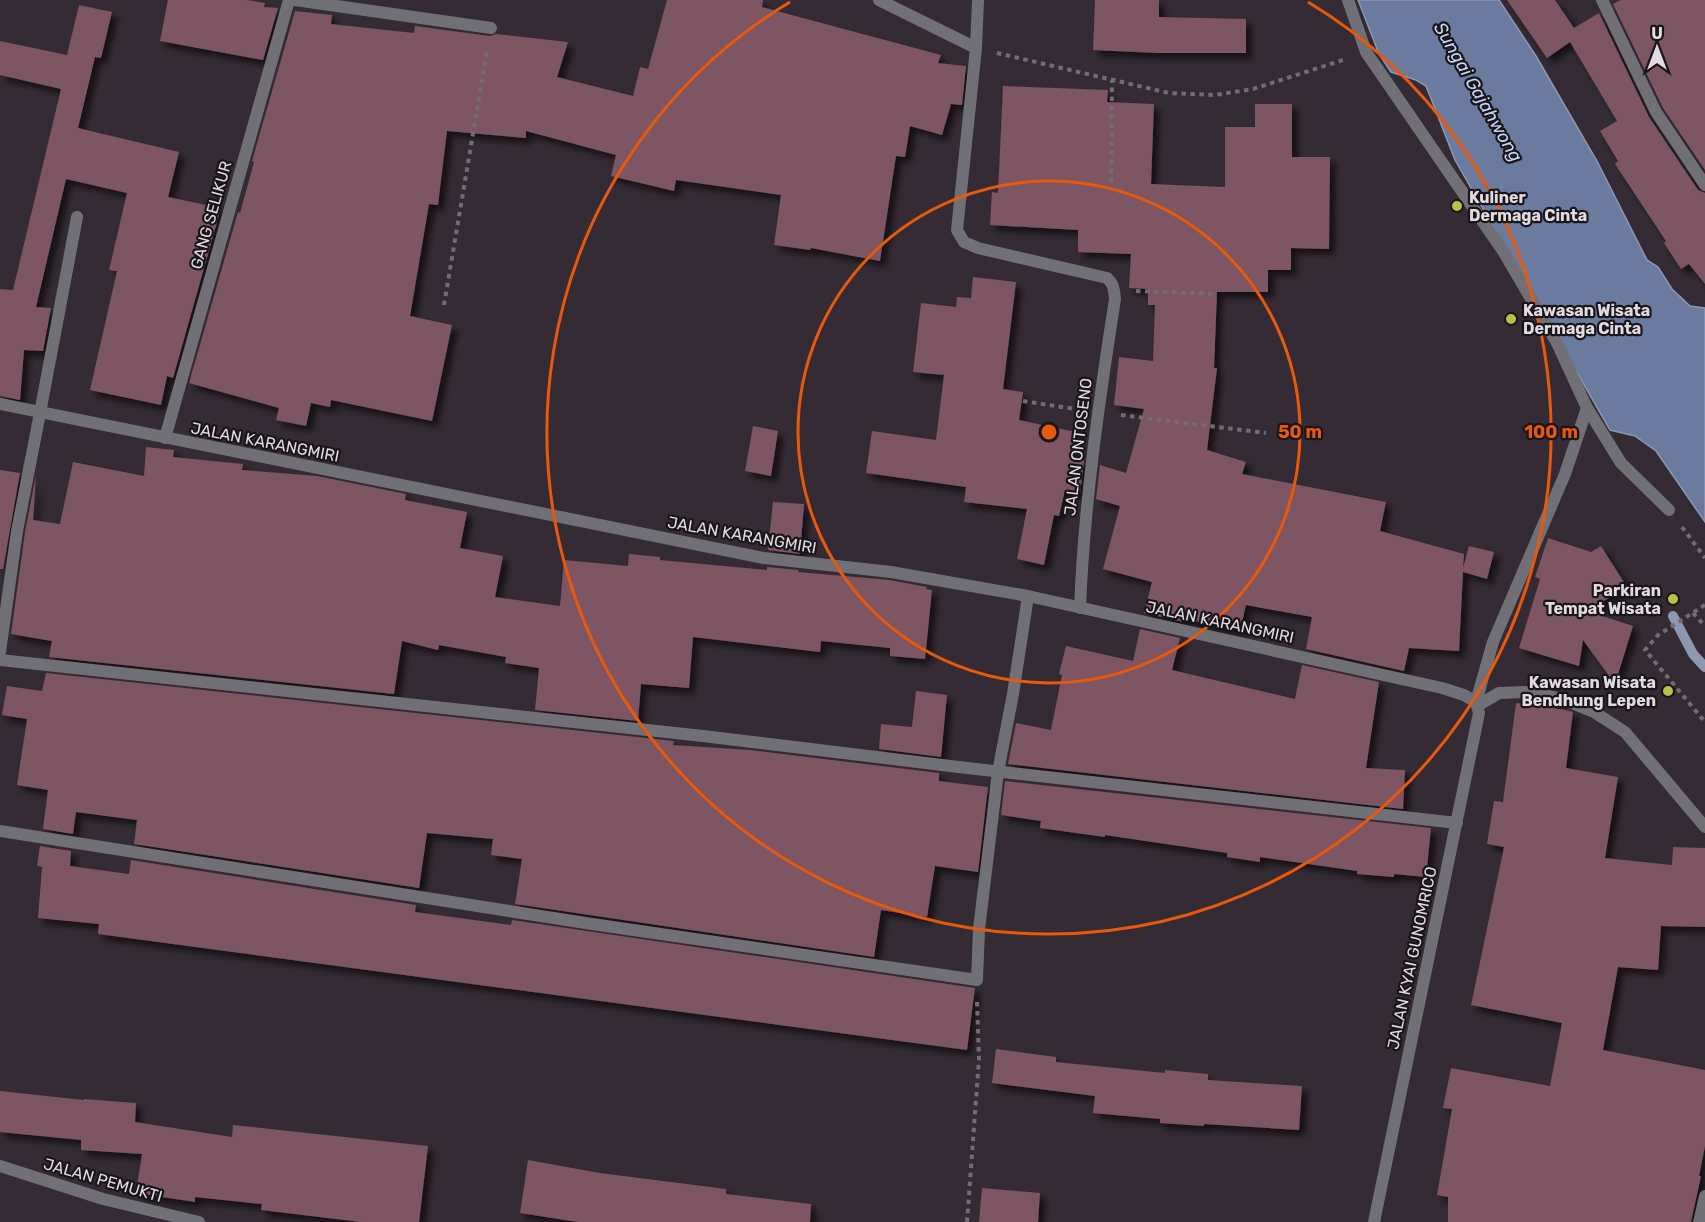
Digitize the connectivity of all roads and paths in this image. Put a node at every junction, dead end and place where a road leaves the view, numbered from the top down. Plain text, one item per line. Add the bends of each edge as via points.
1 (288, 0) edge
2 (295, 0) edge
3 (879, 0) edge
4 (978, 0) edge
5 (1348, 0) edge
6 (1602, 0) edge
7 (491, 28) joint
8 (976, 48) junction
9 (1366, 52) junction
10 (1112, 80) junction
11 (1111, 182) dead end
12 (1705, 185) edge
13 (77, 217) dead end
14 (1114, 290) junction
15 (1215, 294) dead end
16 (444, 304) dead end
17 (1023, 401) dead end
18 (0, 404) edge
19 (1587, 408) junction
20 (1098, 412) junction
21 (40, 413) junction
22 (1266, 433) dead end
23 (165, 438) junction
24 (1669, 510) joint
25 (1705, 558) edge
26 (1028, 596) junction
27 (1705, 605) edge
28 (1080, 608) junction
29 (1691, 614) junction
30 (1705, 626) edge
31 (0, 652) edge
32 (0, 660) edge
33 (1476, 704) junction
34 (1705, 722) edge
35 (998, 772) junction
36 (1457, 823) junction
37 (1705, 827) edge
38 (0, 831) edge
39 (976, 980) junction
40 (0, 1166) edge
41 (1705, 1196) edge
42 (199, 1222) edge
43 (967, 1222) edge
44 (1374, 1222) edge
45 (1699, 1222) edge

1 - 23 street, GANG SELIKUR
2 - 7 street
3 - 8 street
4 - 8 street
5 - 9 street
6 - 12 street via 1656,112
7 - 16 path
8 - 10 path
8 - 14 street via 957,230 964,242 978,248 1107,278
9 - 10 path via 1253,89 1215,95 1169,93
9 - 19 street via 1503,251 1557,344
10 - 11 path
13 - 21 street
14 - 15 path
14 - 20 street, JALAN ONTOSENO
17 - 20 path
18 - 21 street, JALAN KARANGMIRI
19 - 24 street via 1621,463
19 - 33 street, JALAN KYAI GUNOMRICO via 1565,474 1493,642
20 - 22 path
20 - 28 street, JALAN ONTOSENO via 1083,539
21 - 23 street, JALAN KARANGMIRI
21 - 31 street via 17,531
23 - 26 street, JALAN KARANGMIRI via 764,558 891,572
24 - 25 path
26 - 28 street, JALAN KARANGMIRI
26 - 35 street
27 - 29 path
28 - 33 street, JALAN KARANGMIRI via 1442,688 1464,695
29 - 30 path
29 - 34 path via 1658,635 1645,650
32 - 35 street via 703,735
33 - 36 street, JALAN KYAI GUNOMRICO via 1479,713
33 - 37 street via 1499,693 1528,692 1562,699 1594,712 1625,732
35 - 36 street
35 - 39 street
36 - 44 street, JALAN KYAI GUNOMRICO
38 - 39 street
39 - 43 path via 979,1059
40 - 42 street, JALAN PEMUKTI via 103,1199
41 - 45 street

